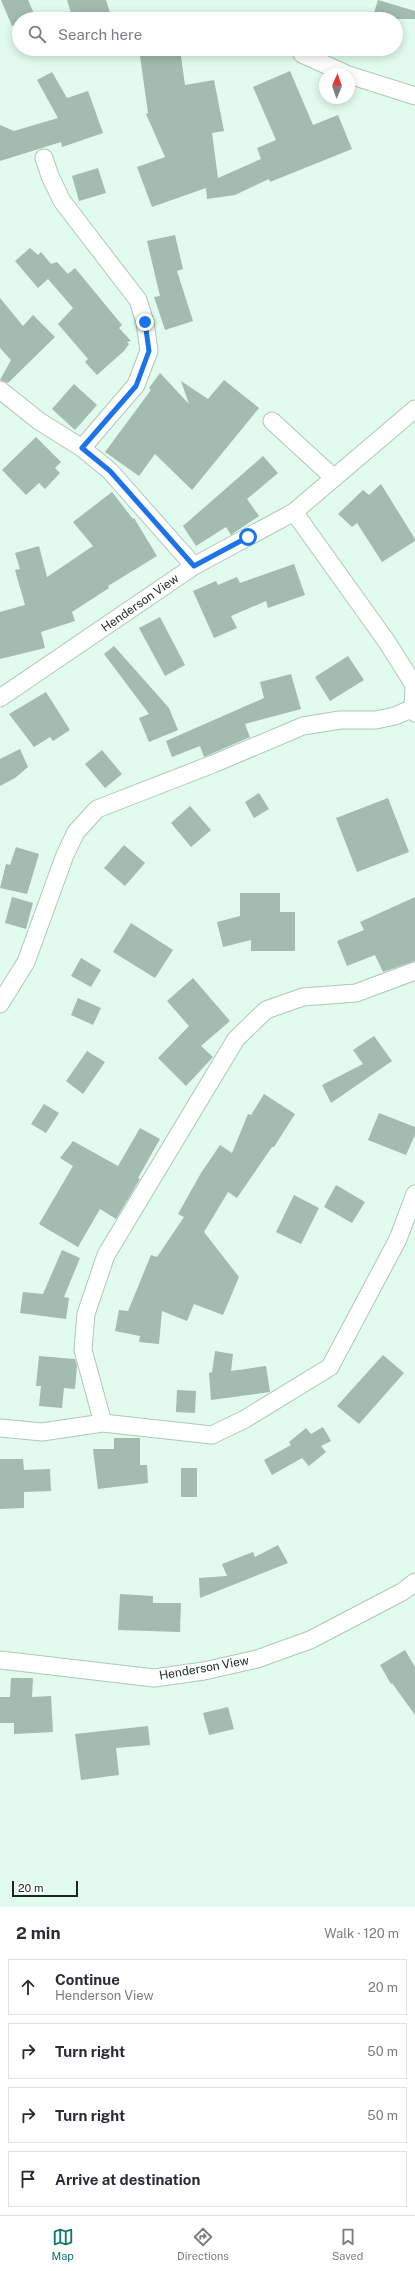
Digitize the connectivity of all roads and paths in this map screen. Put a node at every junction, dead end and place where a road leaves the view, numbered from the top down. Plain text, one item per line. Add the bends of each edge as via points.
1 (306, 56) edge
2 (333, 68) edge
3 (355, 77) edge
4 (415, 96) edge
5 (44, 158) dead end
6 (0, 390) edge
7 (415, 409) edge
8 (272, 421) dead end
9 (82, 448) junction
10 (334, 478) junction
11 (294, 512) junction
12 (194, 566) junction
13 (0, 698) edge
14 (414, 710) edge
15 (415, 971) edge
16 (0, 1004) edge
17 (415, 1194) edge
18 (103, 1424) junction
19 (0, 1428) edge
20 (415, 1582) edge
21 (0, 1660) edge

1 - 2 street
3 - 4 street
5 - 9 street via 62,200 138,300 145,322 149,351 136,386
6 - 9 street via 39,421
7 - 10 street, Henderson View
8 - 10 street
9 - 12 street via 110,471
10 - 11 street, Henderson View
11 - 12 street, Henderson View
11 - 14 street via 387,642 410,679 414,686
12 - 13 street, Henderson View
14 - 16 street via 376,720 340,720 303,726 97,809 76,832 65,855 26,962
15 - 18 street via 356,993 303,997 266,1010 236,1039 106,1255 86,1314 84,1350
17 - 18 street via 398,1239 330,1367 245,1419 212,1435
18 - 19 street via 42,1432
20 - 21 street, Henderson View via 402,1592 310,1640 257,1658 204,1671 154,1678

